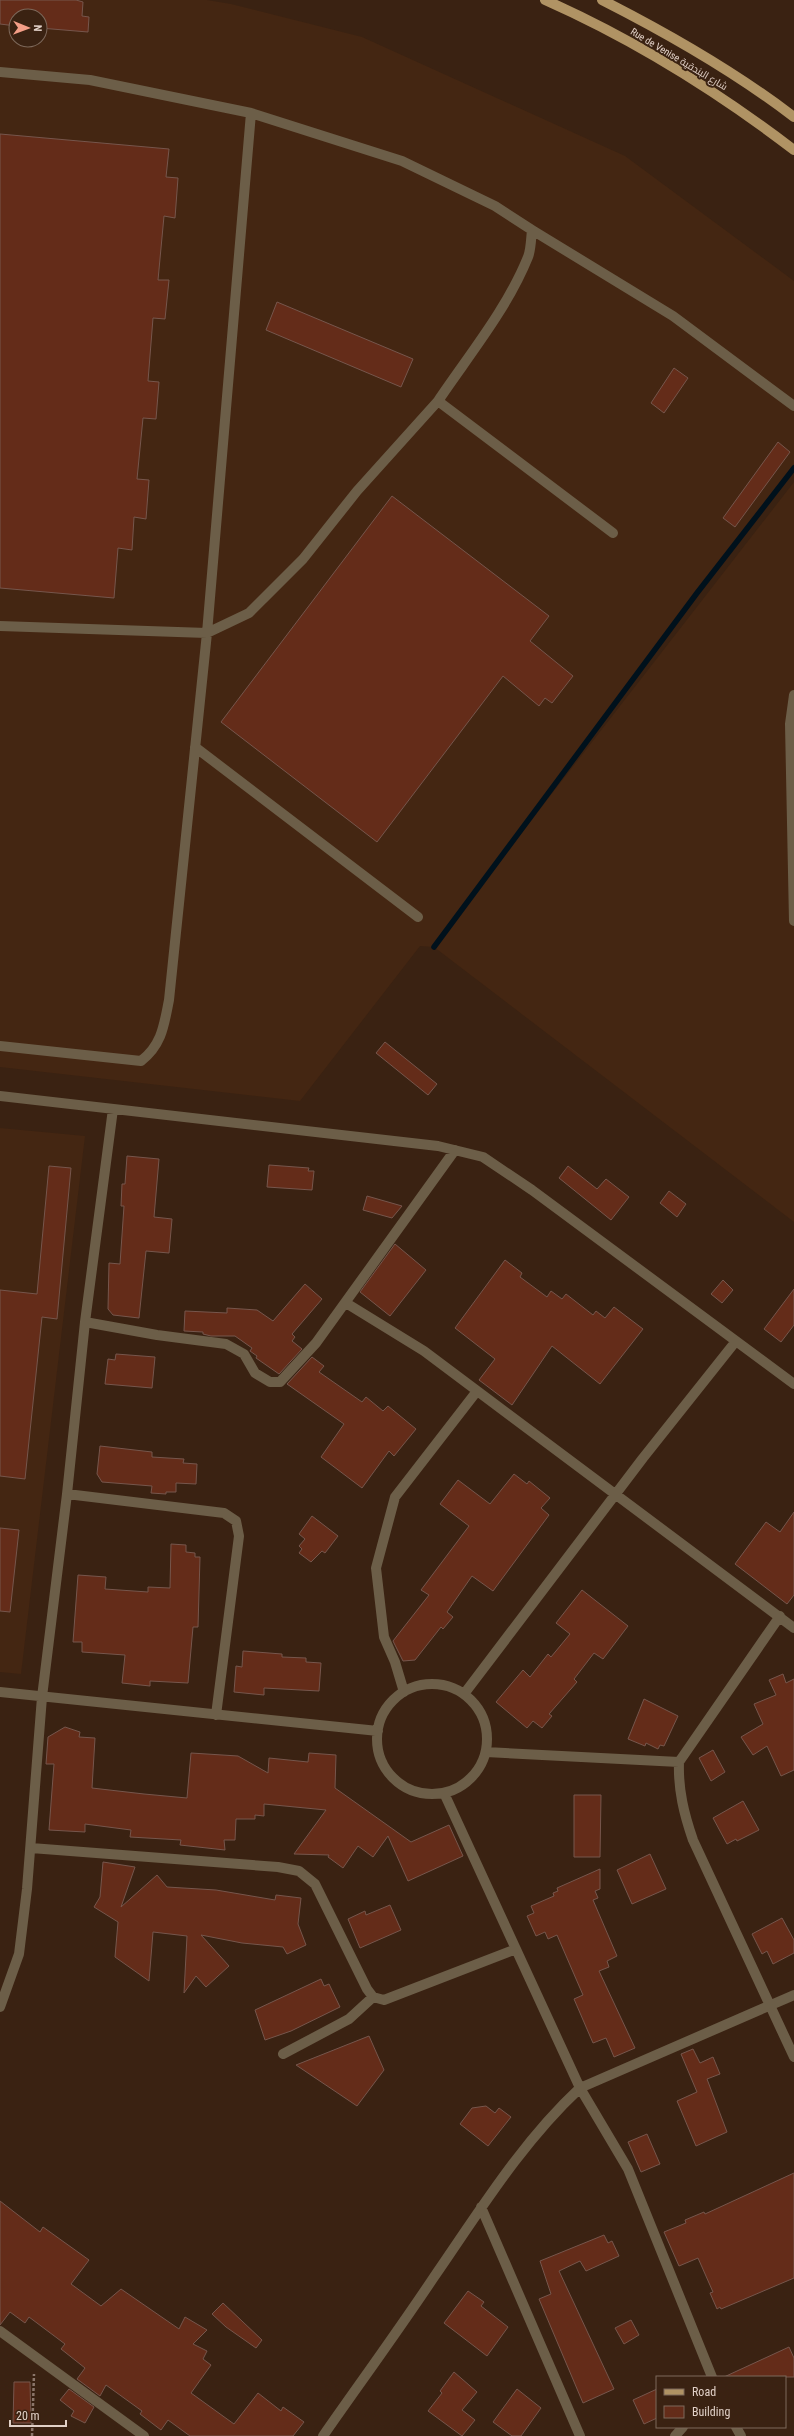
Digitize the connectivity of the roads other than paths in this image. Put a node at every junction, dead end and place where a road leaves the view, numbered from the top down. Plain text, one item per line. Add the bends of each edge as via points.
1 (545, 0) edge
2 (602, 0) edge
3 (0, 72) edge
4 (251, 113) junction
5 (794, 117) edge
6 (794, 150) edge
7 (532, 230) junction
8 (438, 401) junction
9 (794, 406) edge
10 (614, 533) dead end
11 (0, 626) edge
12 (207, 633) junction
13 (794, 695) edge
14 (195, 747) junction
15 (418, 917) dead end
16 (794, 921) edge
17 (0, 1046) edge
18 (0, 1096) edge
19 (113, 1109) junction
20 (455, 1150) junction
21 (346, 1303) junction
22 (85, 1322) junction
23 (736, 1341) junction
24 (794, 1384) edge
25 (477, 1391) junction
26 (67, 1494) junction
27 (615, 1495) junction
28 (780, 1616) junction
29 (794, 1628) edge
30 (0, 1692) edge
31 (404, 1692) junction
32 (464, 1694) junction
33 (42, 1697) junction
34 (216, 1714) junction
35 (378, 1730) junction
36 (486, 1752) junction
37 (679, 1762) junction
38 (444, 1793) junction
39 (31, 1848) junction
40 (516, 1949) junction
41 (794, 1995) edge
42 (373, 1997) junction
43 (771, 2005) junction
44 (0, 2007) edge
45 (283, 2054) dead end
46 (794, 2057) edge
47 (580, 2088) junction
48 (481, 2207) junction
49 (1, 2332) edge
50 (712, 2376) edge
51 (682, 2428) edge
52 (144, 2436) edge
53 (322, 2436) edge
54 (580, 2436) edge
55 (675, 2436) edge

1 - 6 main road, Rue de Venise شارع البندقية via 645,51 698,83
2 - 5 main road, Rue de Venise شارع البندقية via 655,27 717,64
3 - 4 street via 90,80
4 - 7 street via 402,162 495,206
4 - 12 street
7 - 8 street via 529,256 514,285
7 - 9 street via 673,316
8 - 10 street
8 - 12 street via 357,491 303,559 249,613
11 - 12 street
12 - 14 street
13 - 16 street via 790,724
14 - 15 street
14 - 17 street via 169,1000 161,1039 152,1052 141,1061
18 - 19 street
19 - 20 street
19 - 22 street
20 - 21 street
20 - 23 street via 483,1157 532,1190
21 - 22 street via 316,1343 280,1382 274,1383 255,1373 244,1354 226,1344
21 - 25 street via 424,1351
22 - 26 street
23 - 24 street
23 - 27 street
25 - 27 street
25 - 31 street via 395,1497 376,1568 384,1637
26 - 33 street
26 - 34 street via 224,1513 236,1521 239,1536
27 - 28 street
27 - 32 street
28 - 29 street
28 - 37 street
30 - 33 street
31 - 32 street via 418,1686 434,1684 450,1686
31 - 35 street via 391,1702
32 - 36 street via 476,1705 484,1720
33 - 34 street
33 - 39 street
34 - 35 street
35 - 38 street via 377,1746 382,1761 389,1774 400,1785 414,1792 429,1795
36 - 37 street
36 - 38 street via 471,1779 458,1788
37 - 43 street via 678,1782 683,1812 693,1840
38 - 40 street
39 - 42 street via 299,1871 315,1884
39 - 44 street via 19,1954
40 - 42 street via 384,2000
40 - 47 street
41 - 43 street
42 - 45 street via 349,2020
43 - 46 street
43 - 47 street
47 - 48 street via 558,2108 532,2138
47 - 50 street via 628,2169
48 - 53 street
48 - 54 street
49 - 52 street
51 - 55 street

